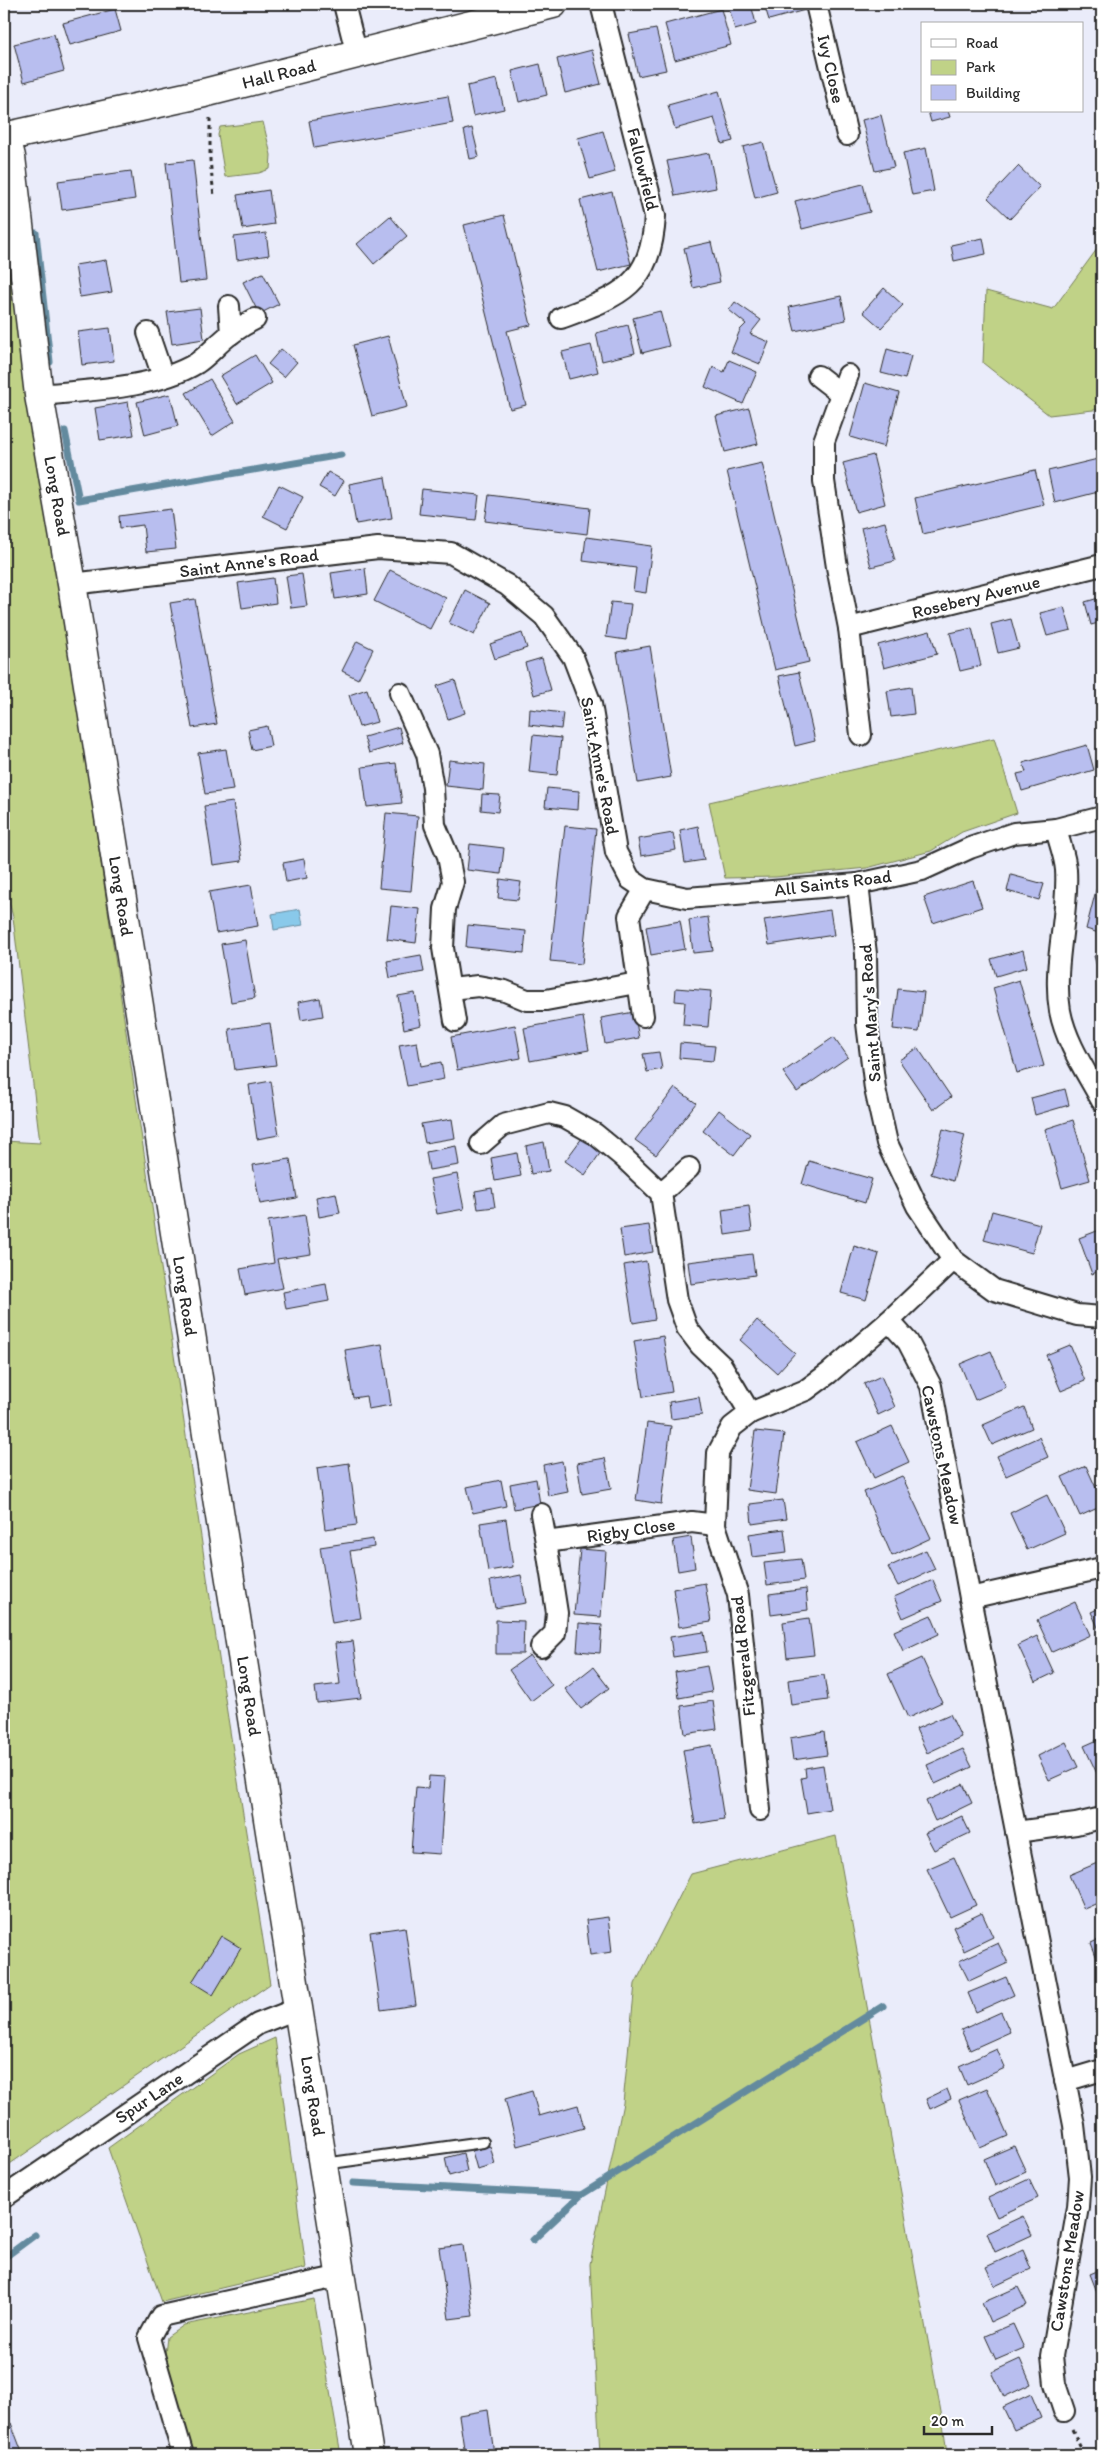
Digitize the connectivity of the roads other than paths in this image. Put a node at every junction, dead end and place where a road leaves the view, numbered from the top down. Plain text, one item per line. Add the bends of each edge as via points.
1 (344, 4) edge
2 (553, 4) edge
3 (601, 4) edge
4 (816, 4) edge
5 (357, 55) junction
6 (847, 134) dead end
7 (4, 135) edge
8 (229, 306) dead end
9 (561, 318) dead end
10 (255, 319) dead end
11 (148, 333) dead end
12 (231, 334) junction
13 (848, 375) dead end
14 (818, 376) dead end
15 (163, 377) junction
16 (840, 394) junction
17 (39, 395) junction
18 (1102, 565) edge
19 (72, 584) junction
20 (849, 628) junction
21 (400, 693) dead end
22 (861, 735) dead end
23 (1102, 817) edge
24 (1056, 829) junction
25 (858, 884) junction
26 (645, 889) junction
27 (636, 983) junction
28 (451, 989) junction
29 (643, 1016) dead end
30 (456, 1021) dead end
31 (1095, 1073) edge
32 (1102, 1101) edge
33 (481, 1144) dead end
34 (689, 1168) dead end
35 (661, 1193) junction
36 (953, 1260) junction
37 (1102, 1317) edge
38 (890, 1321) junction
39 (750, 1413) junction
40 (541, 1514) dead end
41 (715, 1525) junction
42 (546, 1542) junction
43 (1102, 1568) edge
44 (970, 1598) junction
45 (541, 1647) dead end
46 (760, 1810) dead end
47 (1102, 1818) edge
48 (1016, 1832) junction
49 (299, 2008) junction
50 (1102, 2070) edge
51 (1065, 2081) junction
52 (483, 2142) dead end
53 (323, 2164) junction
54 (4, 2197) edge
55 (341, 2276) junction
56 (1064, 2411) road end
57 (183, 2455) edge
58 (369, 2455) edge

1 - 5 street
2 - 5 street, Hall Road
3 - 9 street, Fallowfield via 656,216 654,236 649,257 637,278 611,299
4 - 6 street, Ivy Close
5 - 7 street, Hall Road via 204,93
7 - 17 street, Long Road via 11,156
8 - 12 street
10 - 12 street
11 - 15 street
12 - 15 street via 195,364
13 - 16 street
14 - 16 street
15 - 17 street
16 - 20 street via 824,441 824,481
17 - 19 street, Long Road
18 - 20 street, Rosebery Avenue
19 - 26 street, Saint Anne's Road via 378,548 451,553 508,585 544,616 573,657 591,704 616,852 630,879
19 - 49 street, Long Road
20 - 22 street
21 - 28 street via 426,754 433,788 435,825 448,856 454,882 445,909 443,948
23 - 24 street, All Saints Road
24 - 25 street, All Saints Road via 1014,833 970,848 922,870
24 - 31 street via 1066,868 1058,973 1060,1012 1072,1047
25 - 26 street, All Saints Road via 687,898
25 - 36 street, Saint Mary's Road via 866,954 867,1023 875,1090 887,1143 917,1206
26 - 27 street via 629,916
27 - 28 street via 546,1000 527,1000 505,990 478,986
27 - 29 street
28 - 30 street
31 - 32 street
33 - 35 street via 503,1125 548,1113 566,1117 596,1134
34 - 35 street
35 - 39 street via 677,1300 687,1328 722,1366
36 - 37 street, Saint Mary's Road via 994,1290 1070,1313
36 - 38 street, Fitzgerald Road
38 - 39 street, Fitzgerald Road via 806,1390
38 - 44 street, Cawstons Meadow via 908,1342 931,1386
39 - 41 street, Fitzgerald Road via 732,1427 718,1453
40 - 42 street
41 - 42 street, Rigby Close via 692,1522
41 - 46 street, Fitzgerald Road via 738,1595
42 - 45 street via 557,1613 555,1633
43 - 44 street
44 - 48 street, Cawstons Meadow
47 - 48 street
48 - 51 street, Cawstons Meadow
49 - 53 street, Long Road
49 - 54 street, Spur Lane via 258,2024
50 - 51 street
51 - 56 street, Cawstons Meadow via 1080,2177 1078,2208 1052,2356 1055,2384
52 - 53 lane
53 - 55 street, Long Road
55 - 57 street via 161,2316 149,2338
55 - 58 street, Long Road

